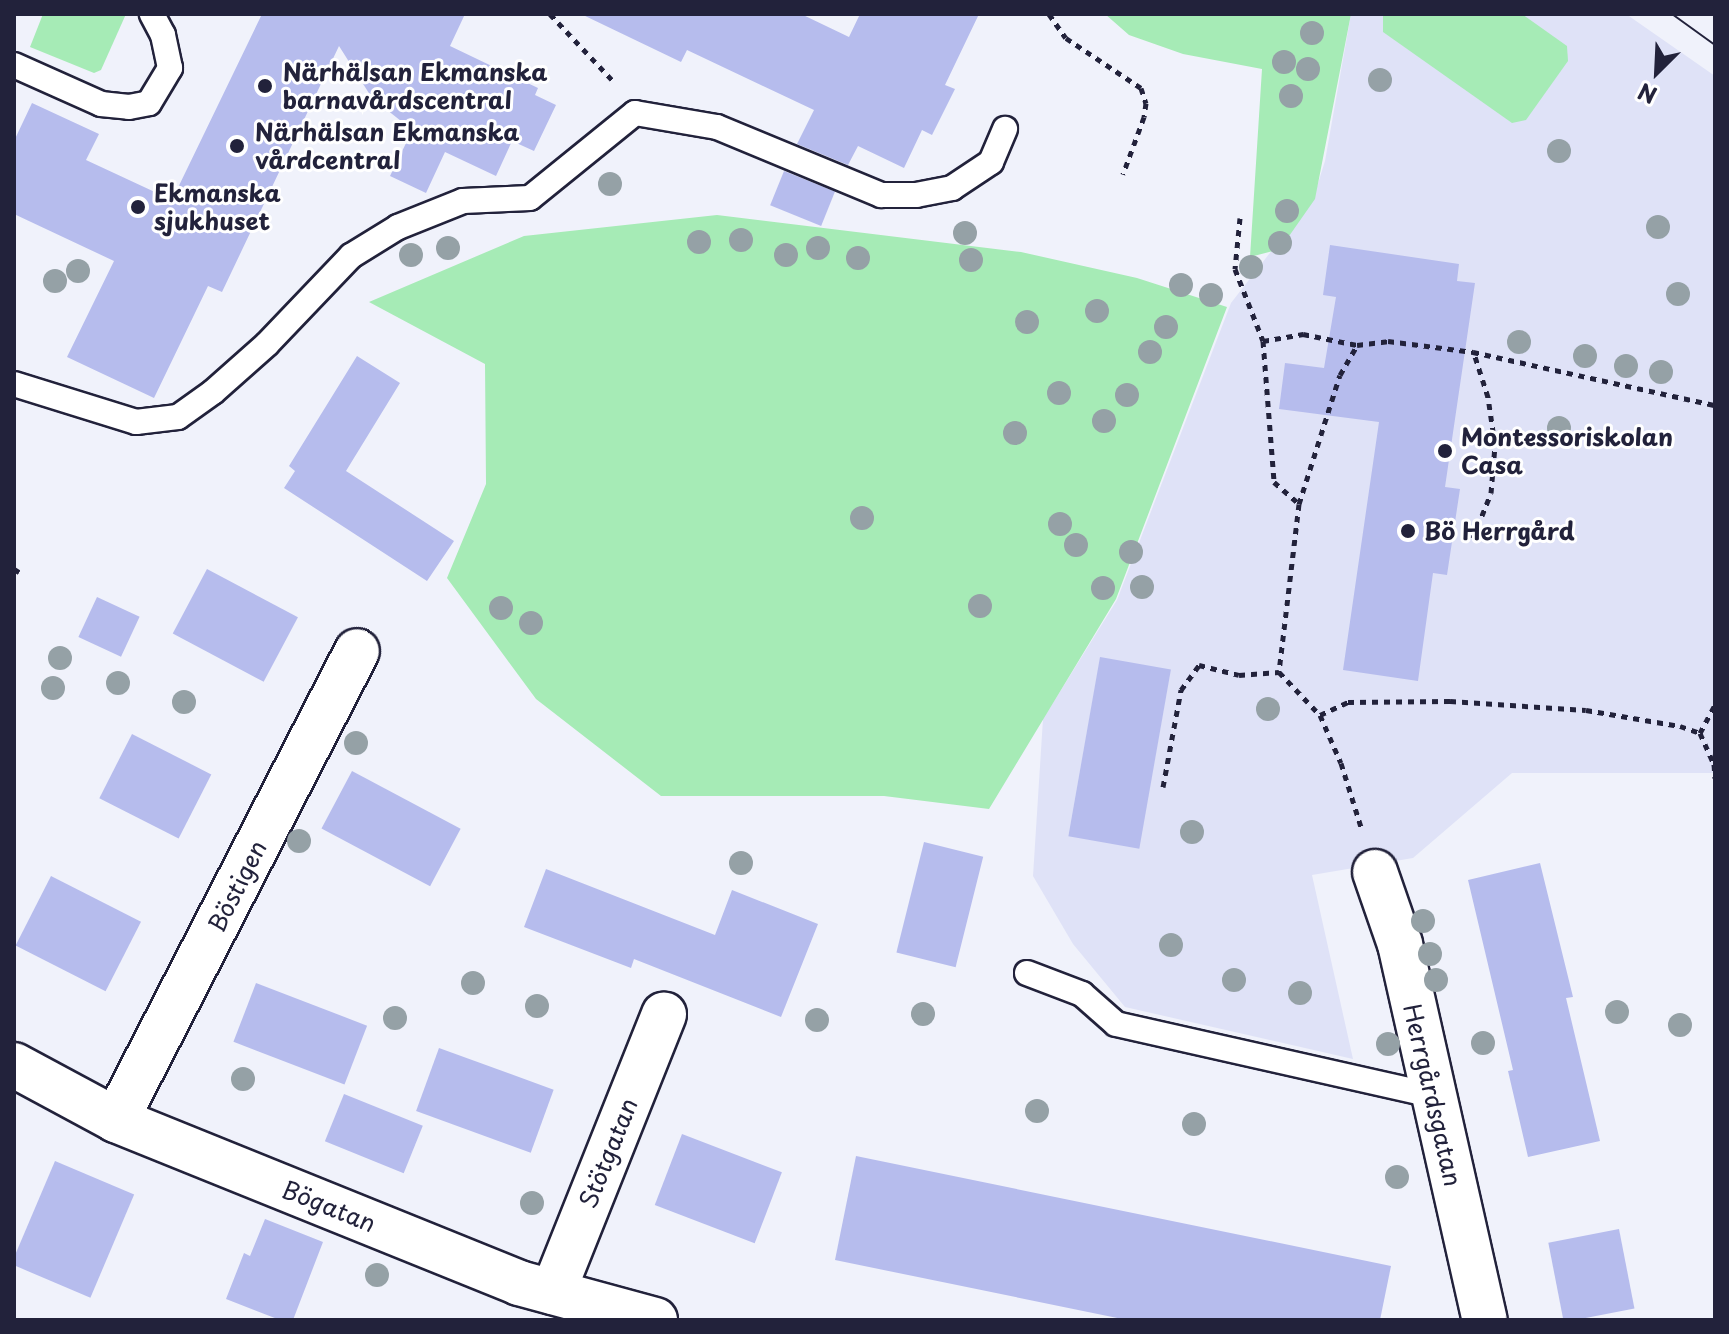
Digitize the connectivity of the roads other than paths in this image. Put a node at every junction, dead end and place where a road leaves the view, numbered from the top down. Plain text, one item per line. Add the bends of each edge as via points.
1 (152, 14) edge
2 (14, 65) edge
3 (1005, 129) dead end
4 (14, 384) edge
5 (357, 651) dead end
6 (1375, 872) road end
7 (1027, 973) dead end
8 (664, 1014) dead end
9 (14, 1065) edge
10 (1431, 1095) junction
11 (116, 1120) junction
12 (534, 1298) edge
13 (655, 1320) edge
14 (1485, 1320) edge

1 - 2 lane via 170,68 149,103 101,104
3 - 4 lane via 991,162 952,188 881,195 717,127 635,113 530,198 463,201 398,227 351,256 267,344 178,417 136,422
5 - 11 street, Böstigen
6 - 10 street, Herrgårdsgatan via 1387,946
7 - 10 lane via 1082,994 1116,1024
8 - 12 street, Stötgatan
9 - 11 street, Bögatan
10 - 14 street, Herrgårdsgatan
11 - 12 street, Bögatan
12 - 13 street, Bögatan

